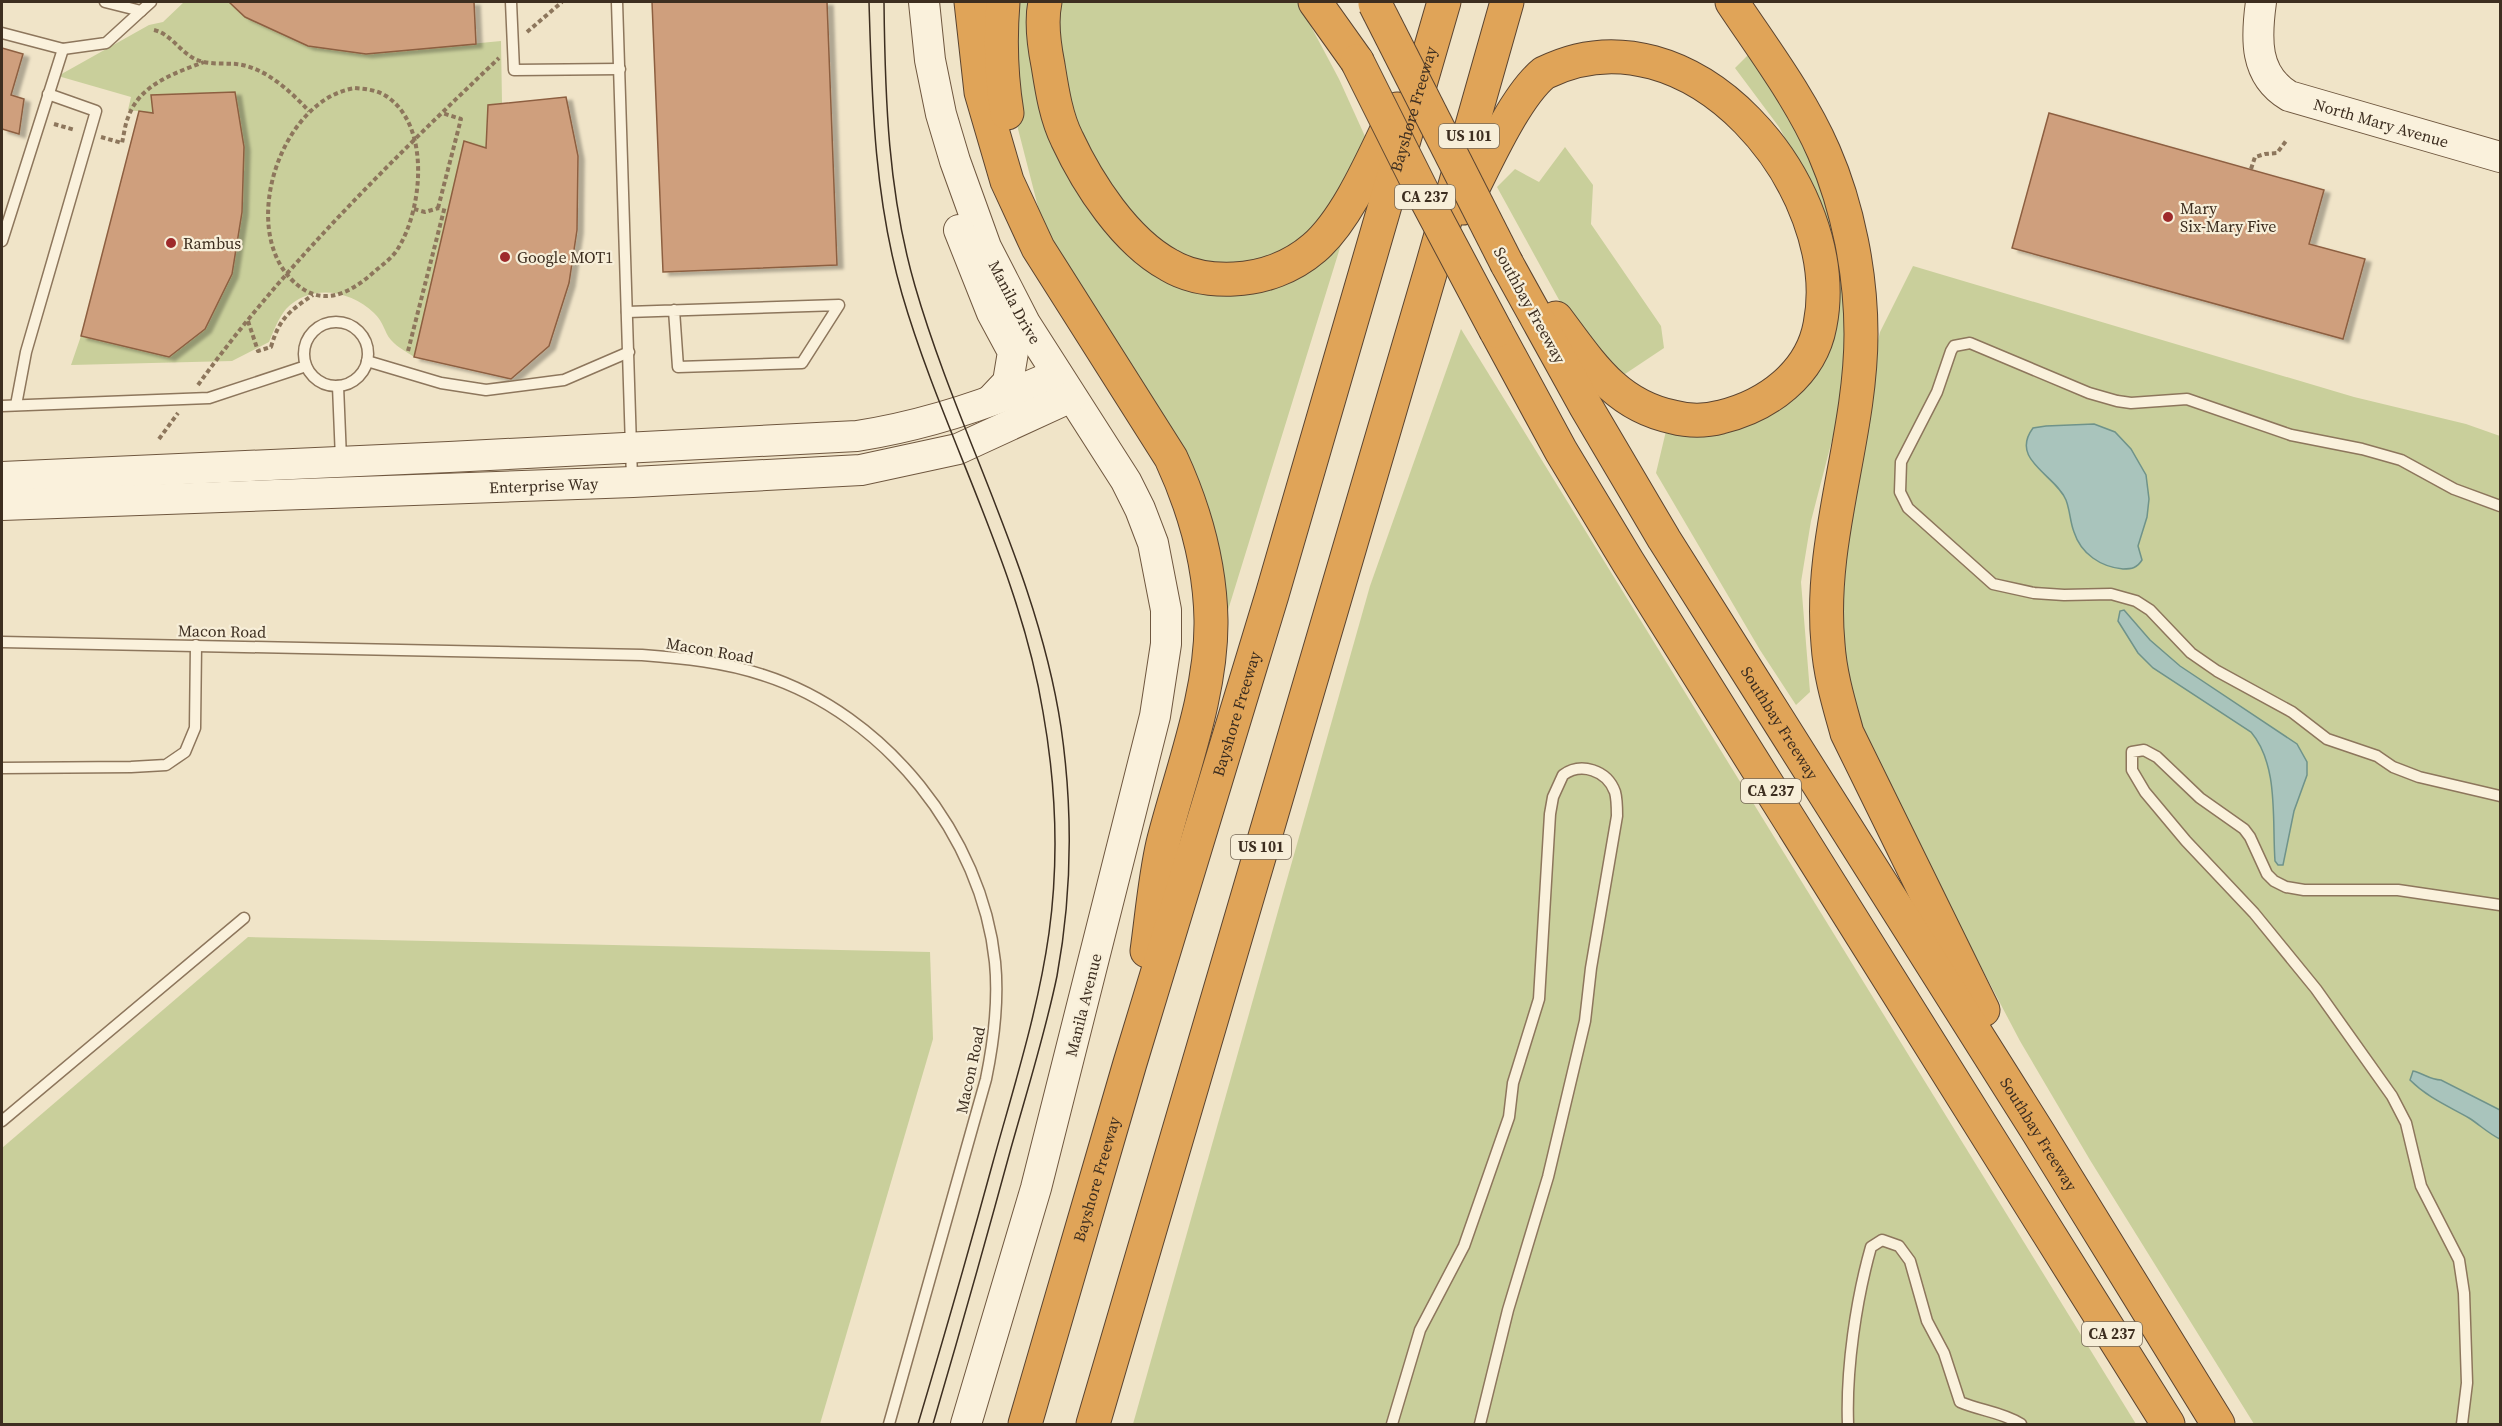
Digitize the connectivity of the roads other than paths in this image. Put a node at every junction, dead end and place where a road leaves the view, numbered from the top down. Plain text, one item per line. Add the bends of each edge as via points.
1 (105, 2) edge
2 (151, 2) edge
3 (511, 2) edge
4 (617, 2) edge
5 (924, 2) edge
6 (971, 2) edge
7 (1003, 2) edge
8 (1045, 2) edge
9 (1315, 2) edge
10 (1330, 2) edge
11 (1444, 2) edge
12 (1507, 2) edge
13 (1732, 2) edge
14 (2261, 2) edge
15 (1374, 3) edge
16 (141, 11) junction
17 (2, 33) edge
18 (1433, 37) junction
19 (63, 49) junction
20 (1357, 61) junction
21 (620, 69) junction
22 (48, 94) junction
23 (2500, 157) edge
24 (955, 161) junction
25 (2, 241) edge
26 (1038, 248) junction
27 (1511, 258) junction
28 (1431, 270) junction
29 (674, 310) junction
30 (627, 312) junction
31 (629, 352) junction
32 (367, 362) junction
33 (306, 366) junction
34 (338, 386) junction
35 (1064, 386) junction
36 (991, 400) junction
37 (16, 405) junction
38 (2, 406) edge
39 (632, 448) junction
40 (341, 462) junction
41 (2, 477) edge
42 (633, 482) junction
43 (2, 505) edge
44 (2500, 507) edge
45 (1162, 580) joint
46 (2, 642) edge
47 (196, 645) junction
48 (2, 768) edge
49 (2500, 796) edge
50 (2500, 905) edge
51 (244, 918) dead end
52 (1130, 1063) junction
53 (2, 1121) edge
54 (2038, 1132) junction
55 (889, 1425) edge
56 (966, 1425) edge
57 (1025, 1425) edge
58 (1092, 1425) edge
59 (1392, 1425) edge
60 (1480, 1425) edge
61 (1848, 1425) edge
62 (2021, 1425) edge
63 (2168, 1425) edge
64 (2218, 1425) edge
65 (2462, 1425) edge

1 - 16 lane
2 - 16 lane
3 - 21 lane via 514,70
4 - 21 lane
5 - 24 street, Manila Drive via 930,60
6 - 26 highway via 981,92 991,131 1007,181
7 - 26 highway via 1002,87
8 - 18 highway via 1044,46 1052,93 1066,138 1089,180 1114,217 1152,253 1193,276 1217,280 1268,274 1314,248 1356,190
9 - 20 highway
10 - 20 highway, CA 237
11 - 18 highway, Bayshore Freeway
12 - 28 highway, US 101
13 - 54 highway via 1791,91 1824,152 1844,213 1856,271 1861,334 1857,390 1827,605 1835,691 1847,733 2020,1085
14 - 23 street, North Mary Avenue via 2261,62 2276,88 2289,96
15 - 27 highway, Southbay Freeway / CA 237, bridge
16 - 19 lane via 106,43
17 - 19 lane
18 - 52 highway, Bayshore Freeway via 1272,595
19 - 22 lane
20 - 63 highway, CA 237, bridge via 1426,199 1562,451
21 - 30 lane
22 - 25 lane
22 - 37 lane via 96,111 26,352
24 - 35 street, Manila Drive via 1005,287
24 - 36 street via 948,196 966,252 1013,352 1008,382
26 - 52 highway via 1171,458 1197,523 1209,585 1211,622 1203,694 1162,845
27 - 28 highway via 1594,370 1621,396 1651,413 1682,419 1714,419 1744,411 1792,378 1808,357 1820,327 1825,293 1812,222 1798,179 1774,138 1725,79 1674,48 1644,40 1593,44 1569,55 1542,75 1503,131
27 - 54 highway, Southbay Freeway / CA 237 via 1585,405 1664,539
28 - 58 highway, US 101
29 - 29 lane via 827,306 839,305 802,363 678,367
29 - 30 lane
30 - 31 lane
31 - 32 lane via 564,380 486,390
31 - 39 lane
32 - 33 lane via 365,342 359,332 339,322 319,327 310,335 305,345
32 - 34 lane via 356,378
33 - 34 lane via 319,381
33 - 37 lane via 209,398
34 - 40 lane
35 - 36 street, Enterprise Way via 1016,392
35 - 42 street, Enterprise Way via 972,444 894,465 828,473
35 - 45 street, Manila Drive via 1126,481 1153,543
36 - 39 street, Enterprise Way via 917,425 857,436
37 - 38 lane
39 - 40 street, Enterprise Way
39 - 42 lane
40 - 41 street, Enterprise Way
42 - 43 street, Enterprise Way
44 - 49 lane via 2454,489 2401,460 2291,435 2187,399 2131,404 2117,401 1970,343 1954,346 1951,351 1937,392 1900,462 1900,492 1908,508 1993,584 2034,593 2110,594 2136,600 2191,653 2292,712 2327,739 2377,756 2419,777
45 - 56 street, Manila Avenue via 1166,644 1155,716 1044,1155
46 - 47 lane, Macon Road
47 - 48 lane via 195,729 185,752 166,765
47 - 55 lane, Macon Road via 685,658 765,675 802,692 838,712 899,763 953,833 974,875 987,917 997,1000 986,1079
50 - 65 lane via 2398,890 2304,891 2286,886 2267,874 2244,829 2200,798 2157,757 2144,750 2132,752 2132,770 2145,792 2316,989 2392,1095 2406,1123 2421,1186 2459,1260 2467,1383
51 - 53 lane
52 - 57 highway, Bayshore Freeway
54 - 64 highway, Southbay Freeway / CA 237
59 - 60 lane via 1420,1330 1464,1246 1509,1117 1513,1083 1539,999 1553,798 1563,775 1588,768 1615,792 1617,816 1586,1021
61 - 62 lane via 1850,1364 1866,1265 1871,1247 1882,1240 1899,1246 1910,1261 1927,1321 1944,1353 1960,1402 1995,1411

